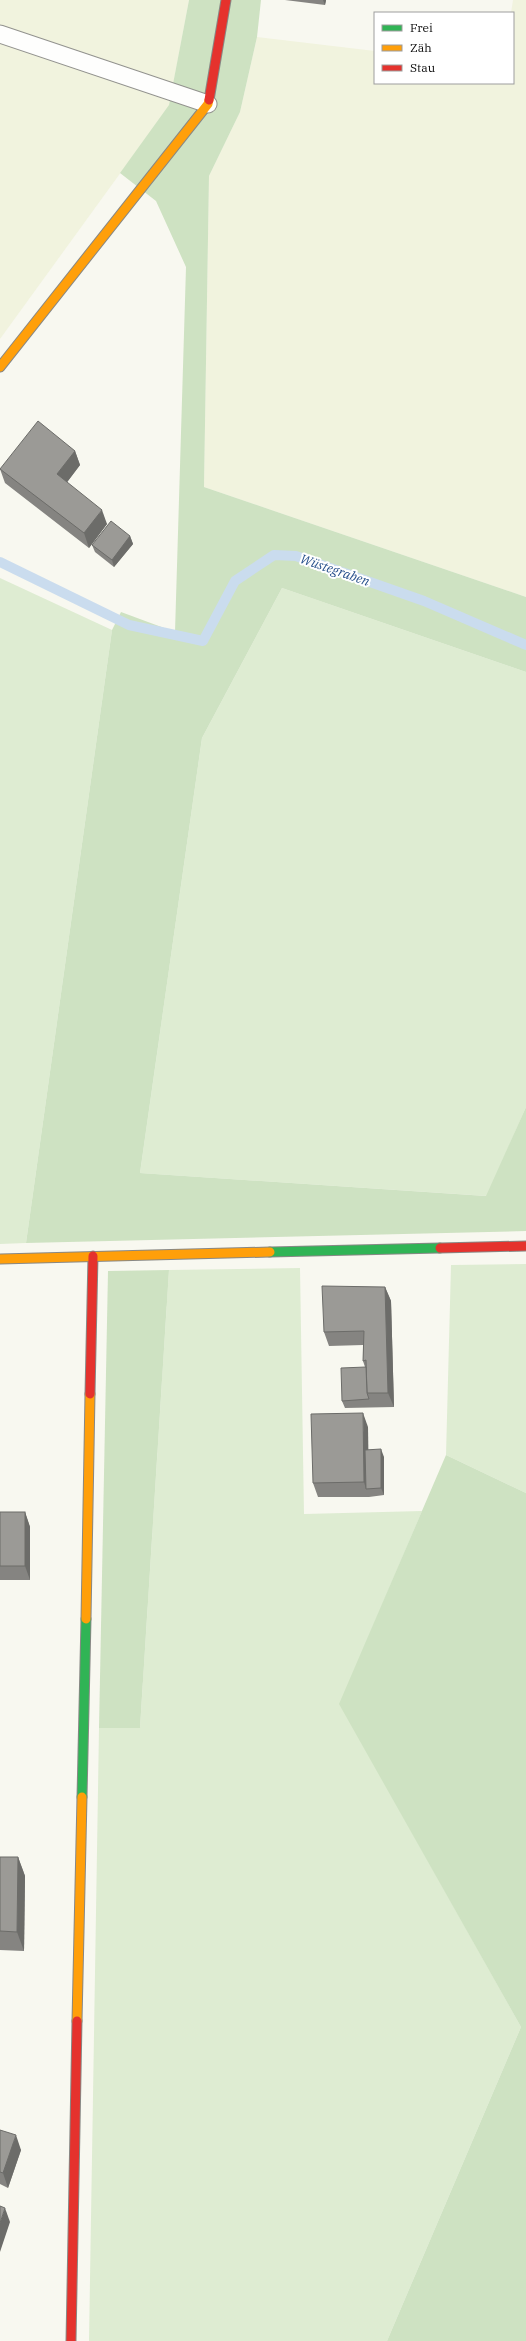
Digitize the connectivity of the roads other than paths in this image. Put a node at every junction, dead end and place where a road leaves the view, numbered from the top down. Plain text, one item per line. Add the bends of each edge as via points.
1 (226, 0) edge
2 (0, 34) edge
3 (208, 104) junction
4 (0, 367) edge
5 (526, 1246) edge
6 (93, 1256) junction
7 (0, 1259) edge
8 (70, 2341) edge

1 - 3 street
2 - 3 lane
3 - 4 street
5 - 6 street
6 - 7 street
6 - 8 street

